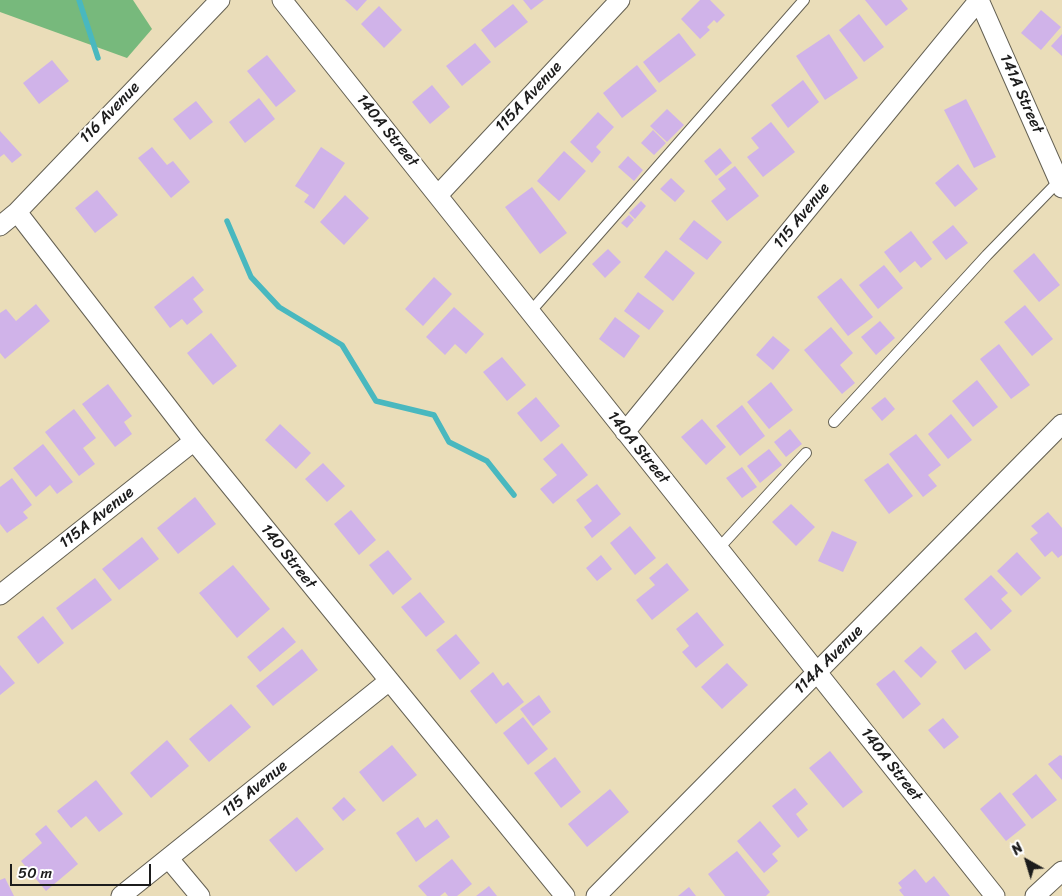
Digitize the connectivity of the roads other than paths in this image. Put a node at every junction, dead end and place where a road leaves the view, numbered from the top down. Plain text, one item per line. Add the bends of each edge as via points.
1 (220, 0) edge
2 (282, 0) edge
3 (620, 0) edge
4 (804, 0) edge
5 (979, 0) edge
6 (1060, 185) edge
7 (439, 194) junction
8 (17, 212) junction
9 (0, 226) edge
10 (531, 311) junction
11 (834, 422) dead end
12 (1062, 424) edge
13 (625, 432) junction
14 (194, 441) junction
15 (806, 453) dead end
16 (719, 548) junction
17 (0, 595) edge
18 (817, 671) junction
19 (389, 681) junction
20 (169, 859) junction
21 (1062, 871) edge
22 (121, 896) edge
23 (200, 896) edge
24 (565, 896) edge
25 (596, 896) edge
26 (995, 896) edge
27 (1035, 896) edge

1 - 8 street, 116 Avenue
2 - 7 street, 140A Street
3 - 7 street, 115A Avenue
4 - 10 lane
5 - 6 street, 141A Street
5 - 13 street, 115 Avenue
6 - 11 lane via 987,255
7 - 10 street, 140A Street
8 - 9 street, 116 Avenue
8 - 14 street, 140 Street
10 - 13 street, 140A Street
12 - 18 street, 114A Avenue
13 - 16 street, 140A Street
14 - 17 street, 115A Avenue
14 - 19 street, 140 Street
15 - 16 lane
16 - 18 street, 140A Street
18 - 25 street, 114A Avenue
18 - 26 street, 140A Street
19 - 20 street, 115 Avenue
19 - 24 street, 140 Street
20 - 22 street, 115 Avenue
20 - 23 street
21 - 27 street

